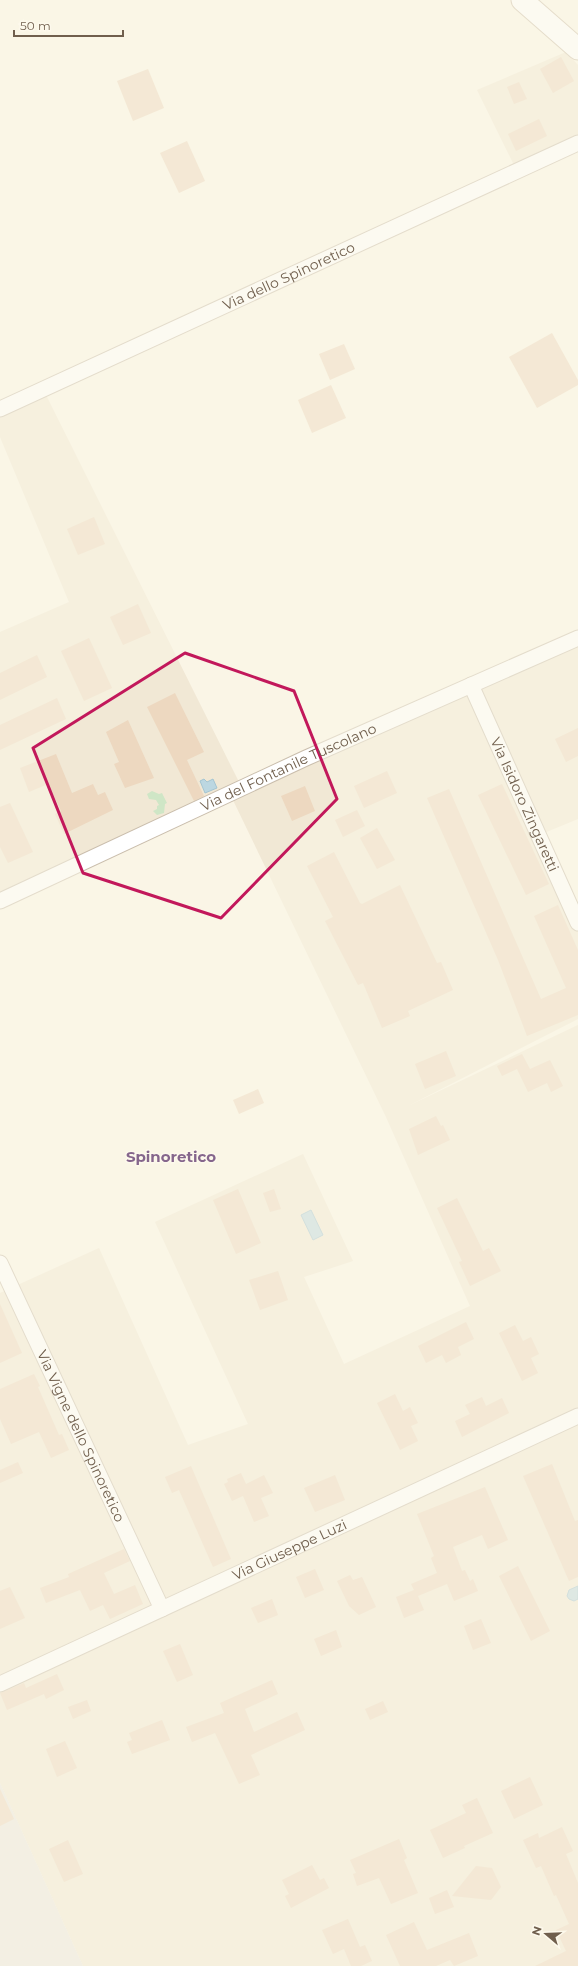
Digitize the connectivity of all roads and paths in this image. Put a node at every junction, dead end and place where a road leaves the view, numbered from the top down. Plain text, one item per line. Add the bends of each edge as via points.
1 (522, 0) edge
2 (578, 49) edge
3 (578, 143) edge
4 (0, 409) edge
5 (578, 638) edge
6 (472, 685) junction
7 (0, 901) edge
8 (578, 923) edge
9 (0, 1263) edge
10 (578, 1416) edge
11 (162, 1609) junction
12 (0, 1684) edge

1 - 2 main road
3 - 4 street, Via dello Spinoretico
5 - 6 street, Via del Fontanile Tuscolano
6 - 7 street, Via del Fontanile Tuscolano via 306,758
6 - 8 street, Via Isidoro Zingaretti
9 - 11 street, Via Vigne dello Spinoretico
10 - 11 street, Via Giuseppe Luzi
11 - 12 street, Via Giuseppe Luzi

